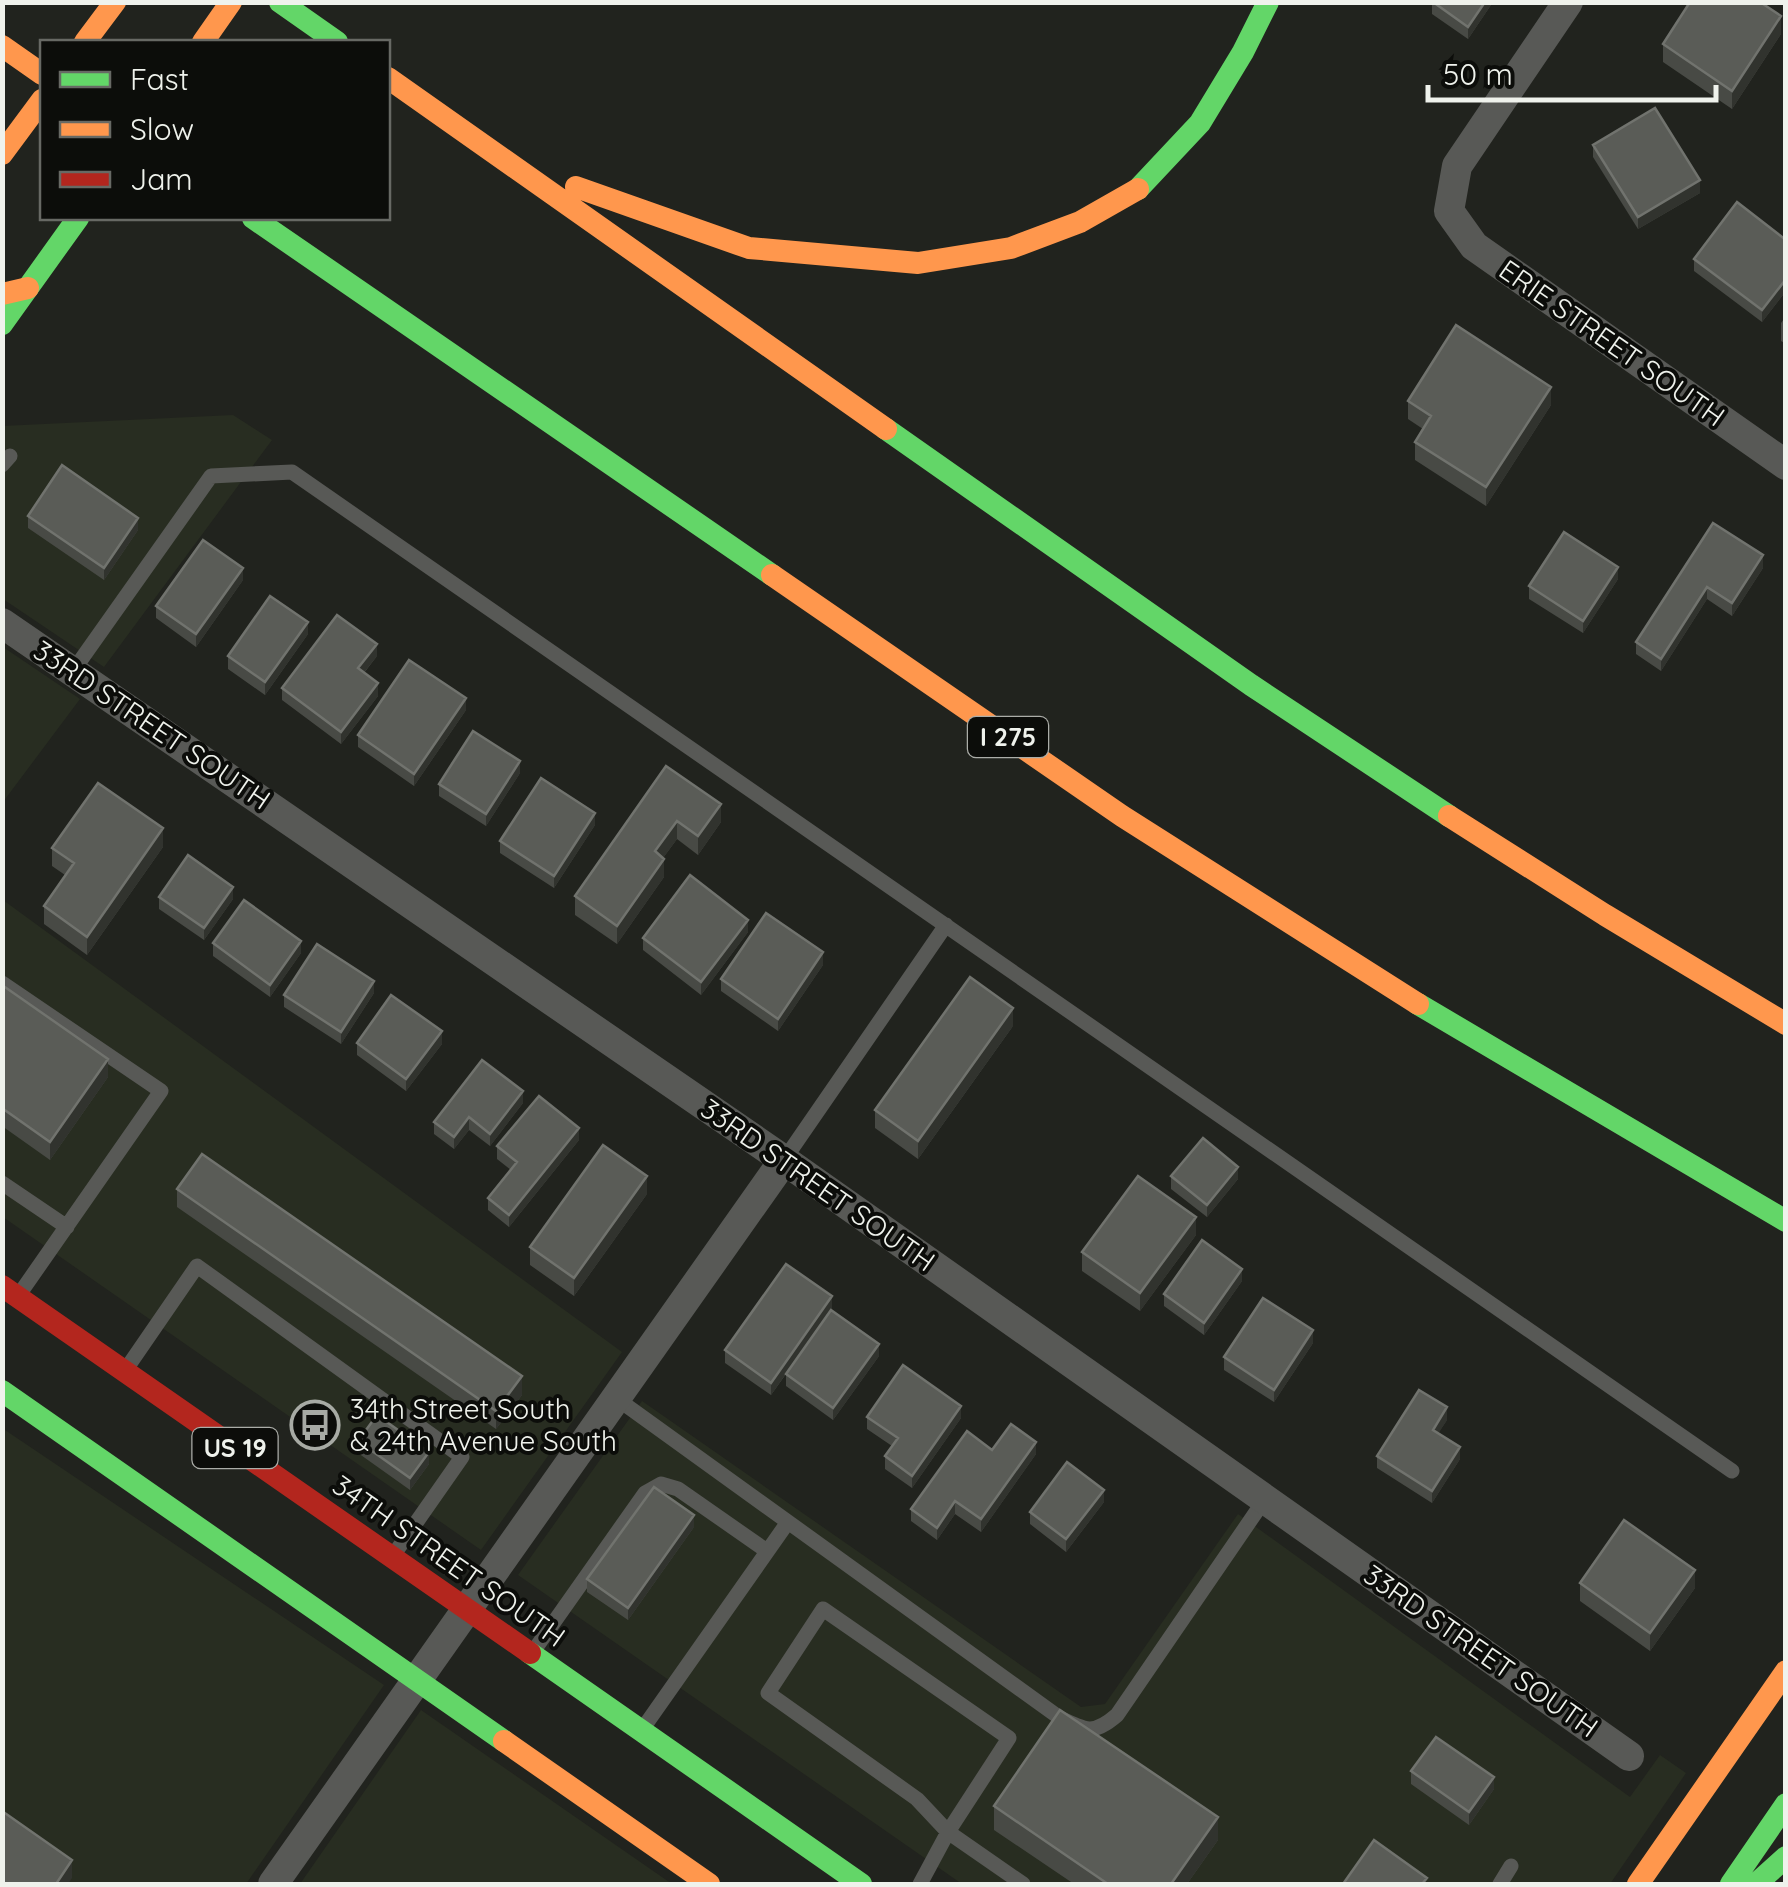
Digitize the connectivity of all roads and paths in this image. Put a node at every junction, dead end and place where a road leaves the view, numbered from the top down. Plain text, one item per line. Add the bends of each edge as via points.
1 (115, 2) edge
2 (232, 2) edge
3 (280, 2) edge
4 (1268, 2) edge
5 (1568, 2) edge
6 (87, 40) edge
7 (204, 40) edge
8 (332, 40) edge
9 (2, 46) edge
10 (40, 73) edge
11 (390, 79) edge
12 (40, 103) edge
13 (2, 154) edge
14 (516, 166) junction
15 (77, 220) edge
16 (256, 220) edge
17 (28, 288) junction
18 (2, 294) edge
19 (2, 324) edge
20 (1786, 465) edge
21 (2, 623) edge
22 (73, 670) junction
23 (946, 926) junction
24 (2, 983) edge
25 (1786, 1024) edge
26 (784, 1160) junction
27 (2, 1183) edge
28 (1786, 1221) edge
29 (67, 1227) junction
30 (10, 1291) edge
31 (124, 1371) junction
32 (2, 1391) edge
33 (616, 1398) junction
34 (1732, 1471) dead end
35 (1265, 1499) junction
36 (788, 1522) junction
37 (767, 1552) junction
38 (392, 1557) junction
39 (467, 1610) junction
40 (531, 1654) junction
41 (1786, 1671) edge
42 (415, 1680) junction
43 (640, 1732) junction
44 (1629, 1756) dead end
45 (1786, 1804) edge
46 (948, 1832) junction
47 (1786, 1857) edge
48 (1511, 1866) dead end
49 (273, 1884) edge
50 (709, 1884) edge
51 (860, 1884) edge
52 (920, 1884) edge
53 (1023, 1884) edge
54 (1500, 1884) edge
55 (1638, 1884) edge
56 (1731, 1884) edge
57 (1756, 1884) edge

1 - 6 main road
2 - 7 main road
3 - 8 main road
4 - 14 main road via 1200,124 1143,186 1080,222 1011,248 918,264 749,248
5 - 20 street, ERIE STREET SOUTH via 1457,166 1449,211 1474,246
9 - 10 main road
11 - 14 main road
12 - 13 main road
14 - 25 main road via 1078,566 1430,806
15 - 17 main road
16 - 28 main road, I 275 via 1122,816 1478,1042
17 - 18 main road
17 - 19 main road
21 - 22 street, 33RD STREET SOUTH
22 - 23 lane via 212,476 292,472
22 - 26 street, 33RD STREET SOUTH
23 - 26 lane
23 - 34 lane
24 - 29 lane via 161,1091
26 - 33 street
26 - 35 street, 33RD STREET SOUTH
27 - 29 lane
29 - 30 lane
30 - 31 main road, 34TH STREET SOUTH / US 19
31 - 38 main road, 34TH STREET SOUTH / US 19
31 - 38 lane via 197,1266 462,1457
32 - 42 main road
33 - 36 lane
33 - 39 street
35 - 36 lane via 1117,1714 1084,1730
35 - 44 street, 33RD STREET SOUTH
36 - 37 lane
37 - 40 lane via 678,1488 661,1484 645,1493
37 - 43 lane
38 - 39 main road, 34TH STREET SOUTH / US 19
39 - 40 main road, 34TH STREET SOUTH / US 19
39 - 42 street
40 - 43 main road, 34TH STREET SOUTH / US 19
41 - 55 main road
42 - 49 street
42 - 50 main road
43 - 51 main road, 34TH STREET SOUTH / US 19
45 - 56 main road
46 - 46 lane via 918,1798 768,1692 823,1609 1008,1738
46 - 52 lane
46 - 53 lane
47 - 57 main road
48 - 54 lane

